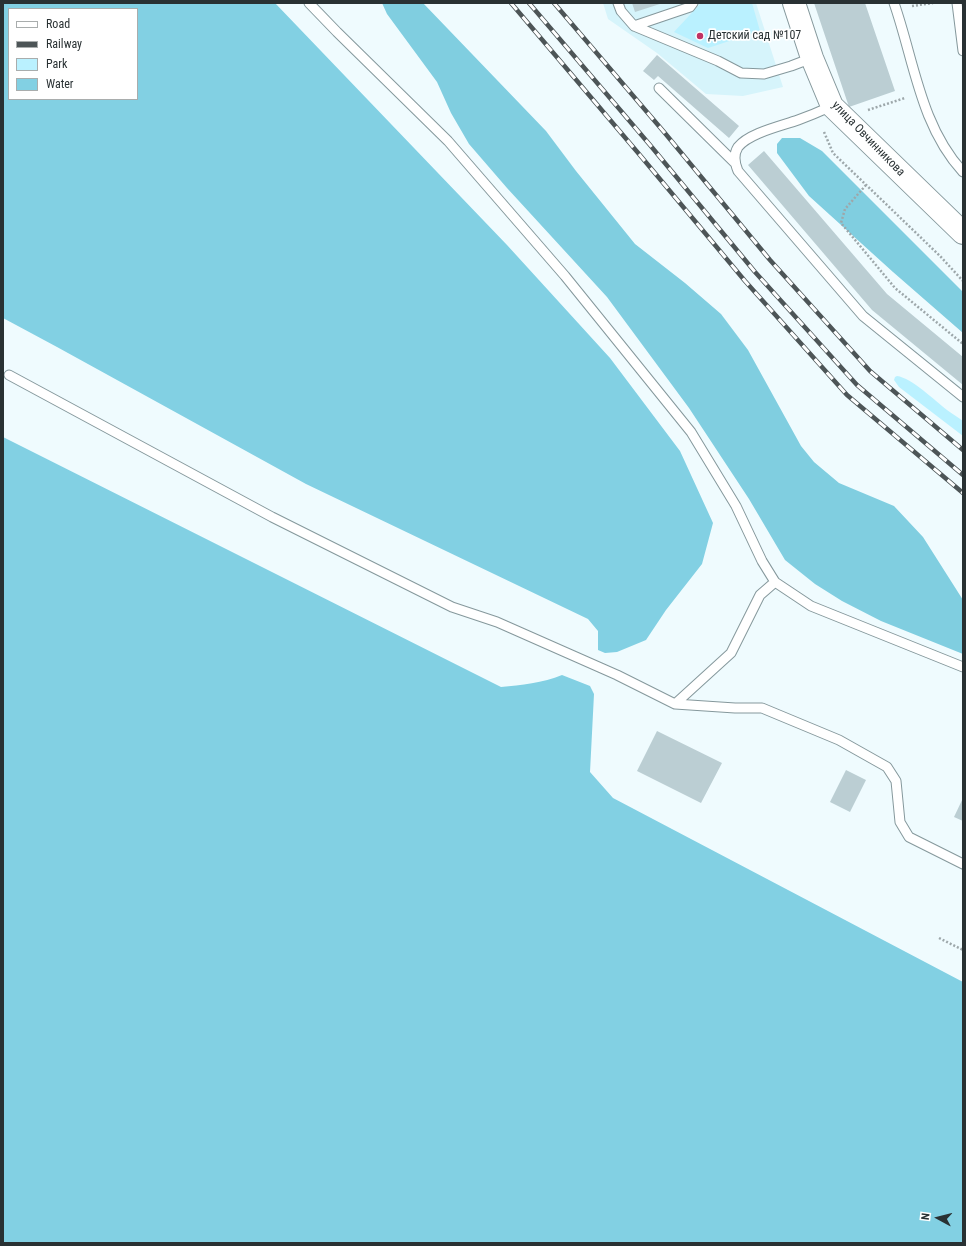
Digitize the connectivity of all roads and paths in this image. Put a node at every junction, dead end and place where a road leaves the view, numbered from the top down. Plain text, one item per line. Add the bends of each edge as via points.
1 (309, 3) edge
2 (618, 3) edge
3 (693, 3) edge
4 (794, 3) edge
5 (933, 3) edge
6 (957, 3) edge
7 (895, 6) edge
8 (634, 26) junction
9 (963, 51) edge
10 (812, 58) junction
11 (659, 88) dead end
12 (920, 92) junction
13 (825, 109) junction
14 (868, 110) dead end
15 (735, 163) junction
16 (963, 172) edge
17 (866, 185) junction
18 (963, 233) edge
19 (963, 282) edge
20 (963, 344) edge
21 (9, 375) dead end
22 (963, 397) edge
23 (775, 582) junction
24 (963, 667) edge
25 (675, 704) junction
26 (963, 864) edge
27 (938, 938) dead end
28 (963, 950) edge

1 - 23 lane via 448,141 565,276 691,432 736,506
2 - 8 lane via 621,11
3 - 8 lane via 690,7
4 - 10 street, улица Овчинникова
5 - 7 path
6 - 9 lane
7 - 12 lane
8 - 10 lane via 741,73 764,74
10 - 13 street, улица Овчинникова
11 - 15 lane
12 - 14 path
12 - 16 lane via 934,129
13 - 15 lane via 754,135 738,147
13 - 17 path via 833,153
13 - 18 street, улица Овчинникова
15 - 22 lane via 738,171 863,316
17 - 19 path via 940,256
17 - 20 path via 845,209 841,223 895,288
21 - 25 lane via 272,517 452,607 498,622 617,674
23 - 24 lane via 810,606
23 - 25 lane via 760,595 731,653
25 - 26 lane via 762,708 839,740 887,767 896,781 900,822 909,837
27 - 28 path

